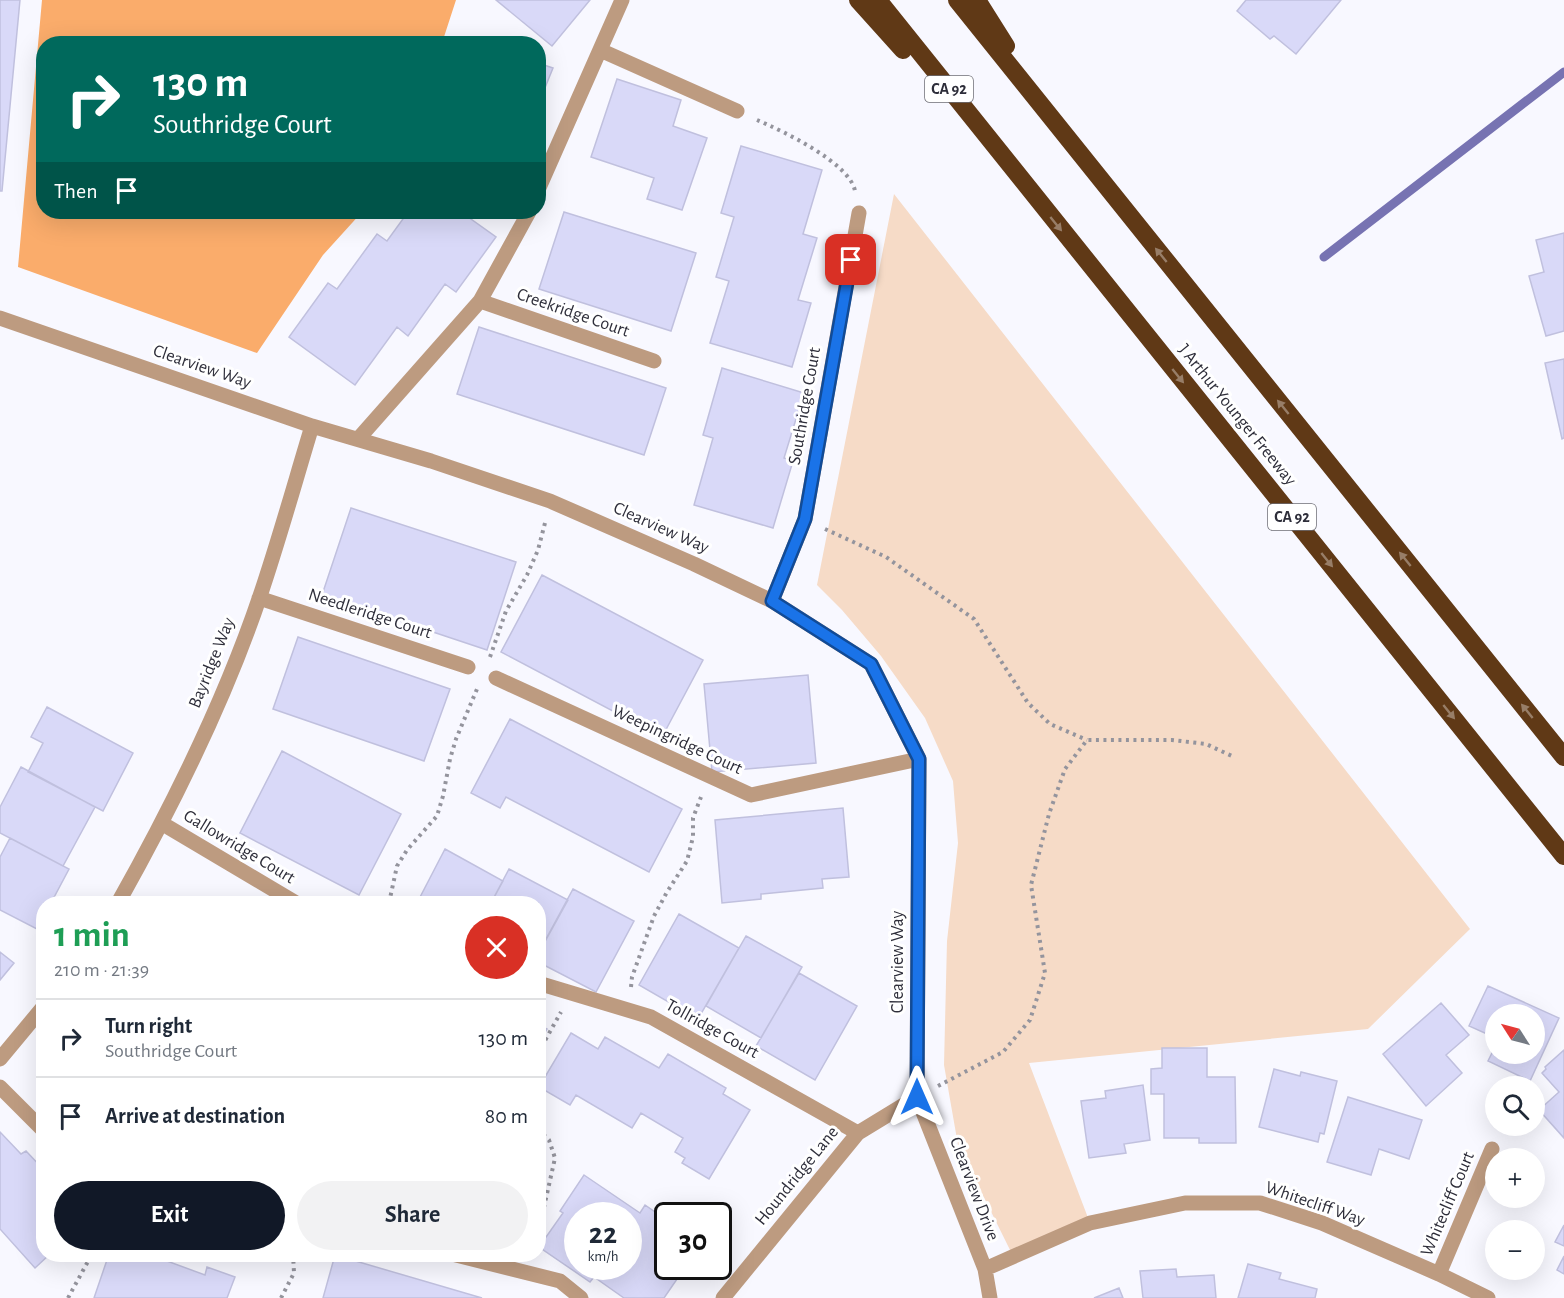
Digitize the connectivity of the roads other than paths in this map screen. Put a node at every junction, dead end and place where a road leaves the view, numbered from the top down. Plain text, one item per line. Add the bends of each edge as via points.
1 (622, 0) edge
2 (858, 0) edge
3 (878, 0) edge
4 (957, 0) edge
5 (977, 0) edge
6 (600, 50) junction
7 (737, 111) road end
8 (1055, 123) junction
9 (546, 172) edge
10 (1019, 178) junction
11 (859, 213) road end
12 (525, 219) edge
13 (480, 301) junction
14 (0, 318) edge
15 (654, 361) dead end
16 (312, 426) junction
17 (359, 438) junction
18 (259, 598) junction
19 (772, 601) junction
20 (468, 667) dead end
21 (496, 678) dead end
22 (1564, 757) edge
23 (919, 759) junction
24 (163, 824) junction
25 (1564, 856) edge
26 (122, 896) edge
27 (284, 896) edge
28 (546, 985) edge
29 (36, 1016) edge
30 (0, 1059) edge
31 (0, 1087) edge
32 (917, 1097) junction
33 (36, 1123) edge
34 (858, 1133) junction
35 (1485, 1165) edge
36 (484, 1262) edge
37 (985, 1269) junction
38 (1438, 1274) junction
39 (580, 1298) edge
40 (723, 1298) edge
41 (990, 1298) edge
42 (1488, 1298) edge

1 - 6 street
2 - 10 highway
3 - 10 highway, J Arthur Younger Freeway / CA 92
4 - 8 highway
5 - 8 highway
6 - 7 street
6 - 9 street
22 -> 8 highway
10 -> 25 highway, J Arthur Younger Freeway / CA 92
11 - 19 street, Southridge Court via 805,519
12 - 13 street
13 - 15 street, Creekridge Court
13 - 17 street
14 - 16 street, Clearview Way
16 - 17 street, Clearview Way
16 - 18 street, Bayridge Way
17 - 19 street, Clearview Way via 550,501
18 - 20 street, Needleridge Court
18 - 24 street, Bayridge Way via 215,712
19 - 23 street, Clearview Way via 871,664
21 - 23 street, Weepingridge Court via 751,795
23 - 32 street, Clearview Way
24 - 26 street, Bayridge Way
24 - 27 street, Gallowridge Court
28 - 34 street, Tollridge Court via 651,1017
29 - 30 street
31 - 33 street
32 - 34 street, Houndridge Lane
32 - 37 street, Clearview Drive
34 - 40 street, Houndridge Lane
35 - 38 street, Whitecliff Court
36 - 39 street via 560,1281
37 - 38 street, Whitecliff Way via 1090,1223 1185,1203 1260,1203 1322,1223
37 - 41 street, Clearview Drive
38 - 42 street, Whitecliff Way

